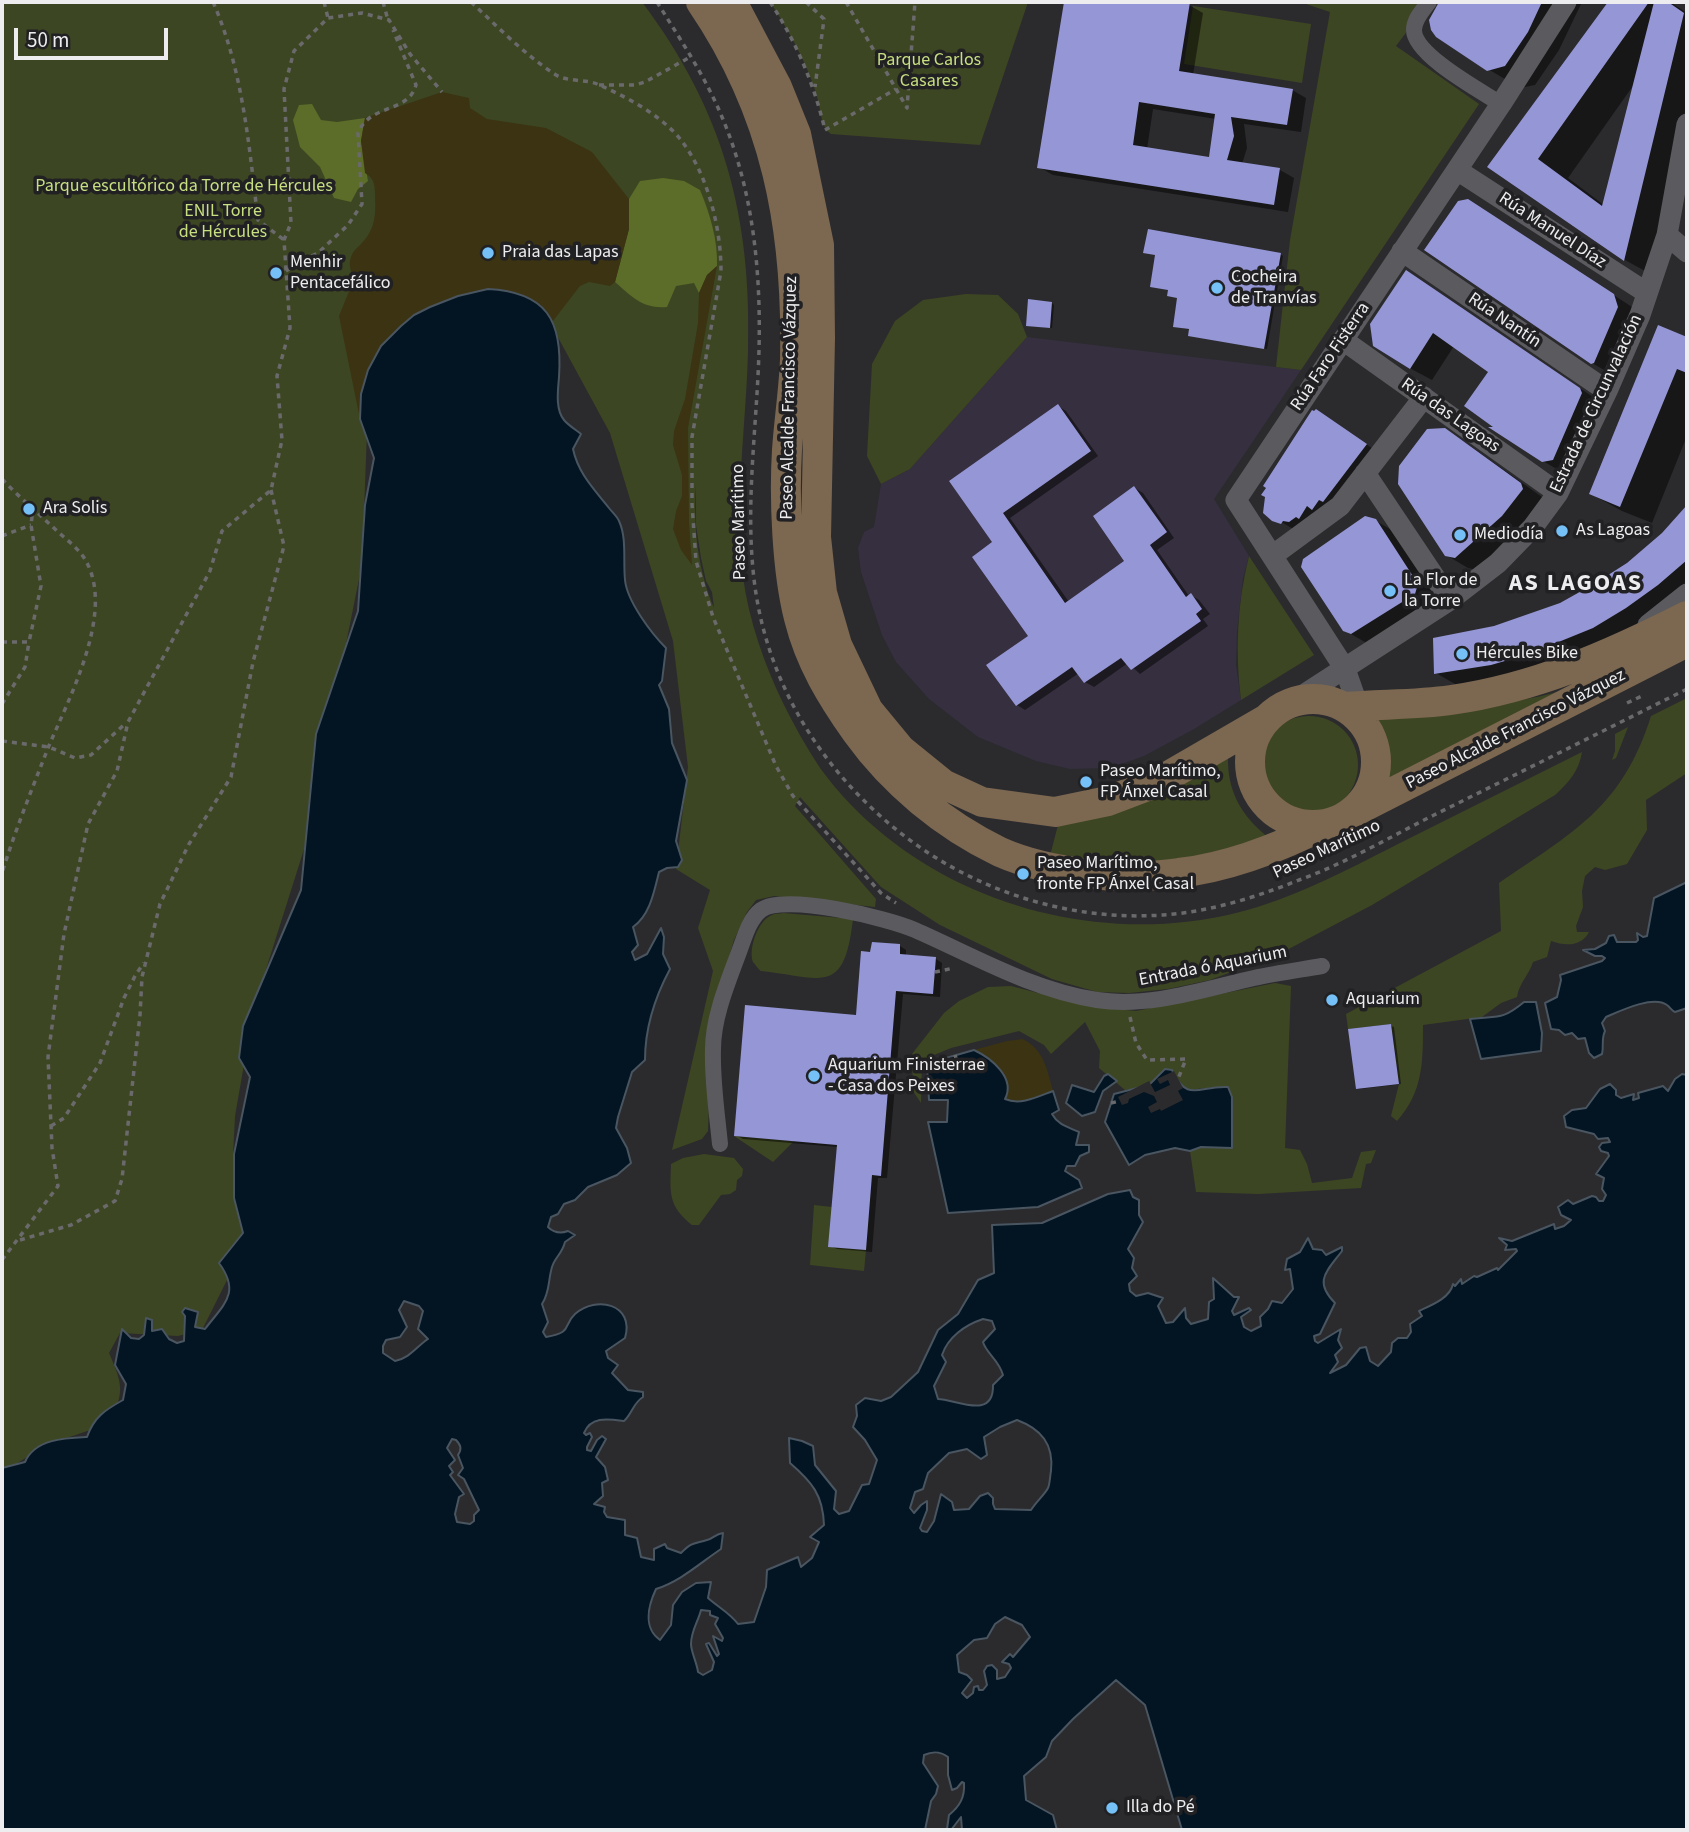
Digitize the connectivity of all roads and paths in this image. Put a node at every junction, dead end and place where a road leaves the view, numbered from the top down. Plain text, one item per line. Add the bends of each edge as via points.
1 (213, 2) edge
2 (324, 2) edge
3 (383, 2) edge
4 (471, 2) edge
5 (657, 2) edge
6 (701, 2) edge
7 (732, 2) edge
8 (770, 2) edge
9 (806, 2) edge
10 (846, 2) edge
11 (915, 2) edge
12 (1429, 2) edge
13 (1566, 2) edge
14 (328, 18) junction
15 (388, 20) junction
16 (692, 56) junction
17 (599, 85) junction
18 (815, 89) junction
19 (896, 89) junction
20 (442, 92) dead end
21 (1501, 104) junction
22 (1687, 124) edge
23 (1457, 170) junction
24 (1682, 175) edge
25 (1667, 235) junction
26 (284, 240) junction
27 (1402, 251) junction
28 (1687, 252) edge
29 (286, 271) junction
30 (1647, 293) junction
31 (1343, 340) junction
32 (1607, 391) junction
33 (1424, 397) junction
34 (1365, 474) junction
35 (2, 479) edge
36 (271, 490) junction
37 (1558, 493) junction
38 (33, 508) junction
39 (31, 525) junction
40 (2, 536) edge
41 (1272, 556) junction
42 (1687, 594) edge
43 (1450, 600) junction
44 (1687, 616) edge
45 (2, 642) edge
46 (29, 642) junction
47 (1687, 642) edge
48 (1618, 651) junction
49 (1345, 669) junction
50 (1687, 689) edge
51 (1644, 695) dead end
52 (1294, 701) junction
53 (2, 704) edge
54 (1620, 706) dead end
55 (1354, 711) junction
56 (1265, 720) junction
57 (128, 722) junction
58 (2, 741) edge
59 (49, 747) junction
60 (1340, 832) junction
61 (2, 873) edge
62 (902, 907) dead end
63 (146, 961) junction
64 (1322, 966) dead end
65 (1129, 1001) junction
66 (955, 1055) dead end
67 (960, 1071) dead end
68 (1178, 1079) dead end
69 (1120, 1101) dead end
70 (1111, 1103) dead end
71 (51, 1126) junction
72 (720, 1144) dead end
73 (18, 1241) junction
74 (2, 1259) edge

1 - 26 path via 243,98 258,220
2 - 14 path
3 - 15 path
4 - 17 path via 559,77
5 - 16 path, Paseo Marítimo
6 - 60 main road, Paseo Alcalde Francisco Vázquez via 758,107 783,190 794,274 795,361 787,453 788,527 798,615 828,691 875,757 932,812 1001,852 1093,874 1179,874 1222,865 1300,838
7 - 56 main road, Paseo Alcalde Francisco Vázquez via 796,134 819,245 816,537 822,593 837,645 868,710 901,750 943,784 982,802 1055,812 1108,801 1158,782
8 - 18 path
9 - 18 path via 824,19
10 - 19 path
11 - 19 path via 906,108
12 - 21 street via 1416,20 1419,46
13 - 21 street, Rúa Faro Fisterra
14 - 15 path via 362,13
14 - 26 path via 294,51 284,89 291,223
15 - 20 path
15 - 29 path via 416,85 413,94 362,123 358,133 362,204 348,225 318,253
16 - 17 path via 645,82
16 - 50 path, Paseo Marítimo via 722,117 753,223 759,341 751,545 764,628 785,685 819,750 857,795 926,852 990,886 1061,909 1115,916 1167,915 1233,902 1306,878
17 - 62 path via 645,110 681,140 704,184 717,227 721,271 692,437 696,561 713,617 793,796 881,893
18 - 19 path via 825,130
21 - 23 street, Rúa Faro Fisterra
22 - 24 street, Estrada de Circunvalación
23 - 27 street, Rúa Faro Fisterra
23 - 30 street, Rúa Manuel Díaz
24 - 25 street, Estrada de Circunvalación
25 - 28 street
25 - 30 street, Estrada de Circunvalación
26 - 29 path
27 - 31 street, Rúa Faro Fisterra
27 - 32 street, Rúa Nantín
29 - 36 path via 290,328 277,376 282,440
30 - 32 street, Estrada de Circunvalación
31 - 33 street, Rúa das Lagoas
31 - 41 street, Rúa Faro Fisterra via 1236,500
32 - 37 street, Estrada de Circunvalación
33 - 34 street
33 - 37 street, Rúa das Lagoas
34 - 41 street via 1340,506
34 - 43 street
35 - 38 path
36 - 57 path via 222,530 210,571
36 - 63 path via 284,546 253,662 231,777 188,844 160,904
37 - 43 street, Estrada de Circunvalación via 1507,554
38 - 39 path
38 - 59 path via 88,563 95,582 87,652
39 - 40 path
39 - 46 path via 41,586
41 - 49 street, Rúa Faro Fisterra
42 - 48 street, Paseo Alcalde Francisco Vázquez
43 - 49 street, Estrada de Circunvalación
44 - 48 main road, Paseo Alcalde Francisco Vázquez
45 - 46 path
46 - 53 path via 25,667
47 - 60 main road, Paseo Alcalde Francisco Vázquez
48 - 55 main road, Paseo Alcalde Francisco Vázquez via 1490,692
49 - 52 street, Estrada de Circunvalación
49 - 55 street, Rúa Faro Fisterra
51 - 54 path
52 - 55 main road via 1329,700
52 - 56 main road
55 - 60 main road via 1373,744 1376,772 1370,790
56 - 60 main road via 1254,736 1249,756 1250,776 1258,794 1270,810 1287,821
57 - 59 path via 91,755 75,758
57 - 71 path via 117,771 88,824 64,933 48,1057
58 - 59 path
59 - 61 path
63 - 71 path via 124,998 100,1063 64,1118
63 - 73 path via 115,1201 71,1225
64 - 65 street, Entrada ó Aquarium
65 - 68 path via 1136,1043 1147,1060 1186,1059
65 - 72 street, Entrada ó Aquarium via 1098,1000 1023,978 874,916 772,904 759,911 744,938 716,1025 713,1048
66 - 67 path
69 - 70 path
71 - 73 path via 58,1186
73 - 74 path

